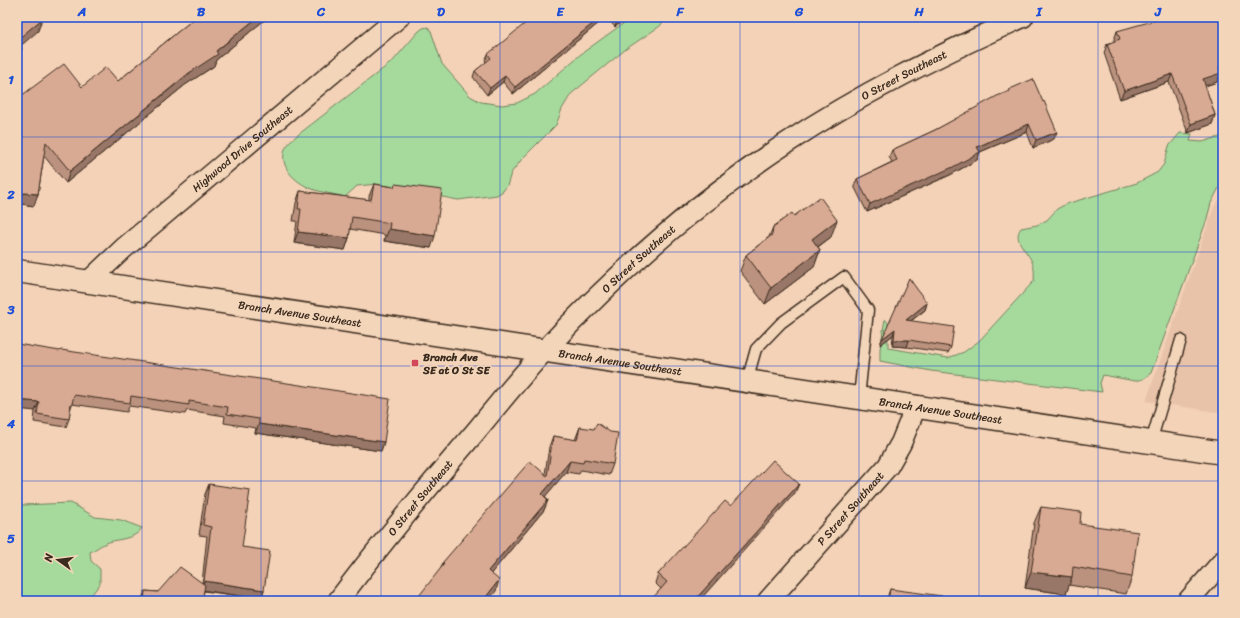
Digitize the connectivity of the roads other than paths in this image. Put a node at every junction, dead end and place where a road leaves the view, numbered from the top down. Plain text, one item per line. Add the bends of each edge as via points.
1 (399, 17) edge
2 (1023, 17) edge
3 (17, 271) edge
4 (88, 282) junction
5 (1181, 340) dead end
6 (545, 350) junction
7 (747, 381) junction
8 (859, 398) junction
9 (916, 406) junction
10 (1151, 442) junction
11 (1223, 452) edge
12 (1223, 561) edge
13 (338, 601) edge
14 (768, 601) edge
15 (1188, 601) edge

1 - 4 street, Highwood Drive Southeast via 124,248
2 - 6 street, O Street Southeast via 889,82 825,118 784,145 724,188 665,236
3 - 4 main road, Branch Avenue Southeast
4 - 6 main road, Branch Avenue Southeast
5 - 10 lane
6 - 7 main road, Branch Avenue Southeast
6 - 13 street, O Street Southeast via 436,478
7 - 8 main road, Branch Avenue Southeast
7 - 8 lane via 756,349 781,323 844,277 868,310
8 - 9 main road, Branch Avenue Southeast
9 - 10 main road, Branch Avenue Southeast
9 - 14 street, P Street Southeast via 901,443 888,466
10 - 11 main road, Branch Avenue Southeast
12 - 15 street

